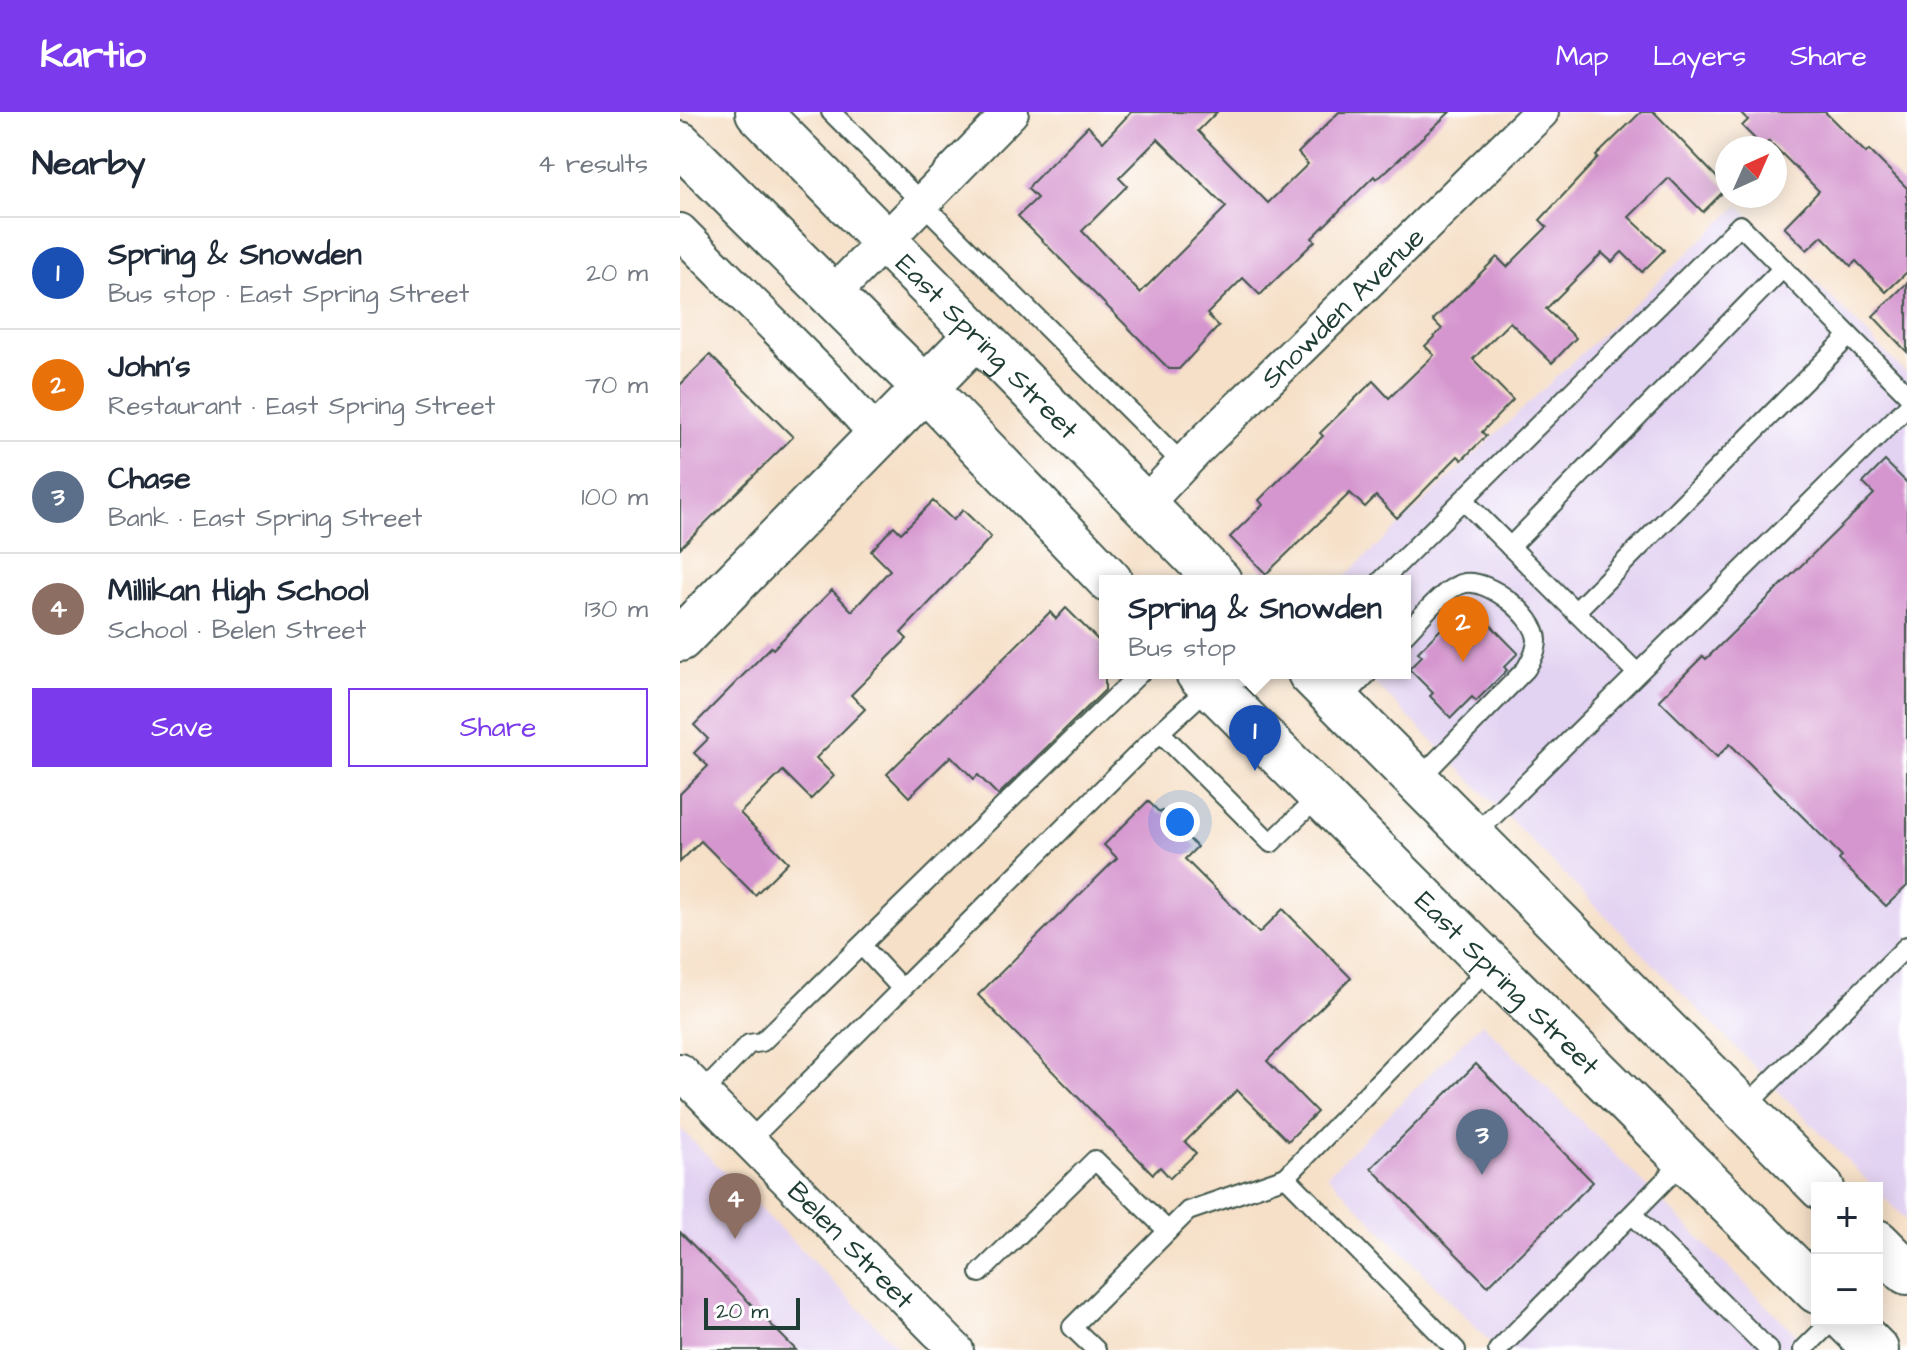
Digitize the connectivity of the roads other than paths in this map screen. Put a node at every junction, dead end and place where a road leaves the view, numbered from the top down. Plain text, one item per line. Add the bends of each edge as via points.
1 (758, 112) edge
2 (831, 112) edge
3 (1011, 112) edge
4 (1541, 112) edge
5 (680, 144) edge
6 (921, 202) junction
7 (680, 231) edge
8 (885, 240) junction
9 (1783, 268) junction
10 (831, 296) junction
11 (977, 335) junction
12 (1849, 336) junction
13 (925, 388) junction
14 (1907, 394) edge
15 (1907, 407) edge
16 (879, 437) junction
17 (1183, 464) junction
18 (1463, 500) junction
19 (1144, 505) junction
20 (1510, 547) junction
21 (1104, 575) edge
22 (1213, 575) edge
23 (1387, 575) edge
24 (1575, 612) junction
25 (1411, 628) edge
26 (680, 639) edge
27 (1637, 673) junction
28 (1134, 679) edge
29 (1204, 679) edge
30 (1339, 683) edge
31 (1160, 732) junction
32 (1417, 781) junction
33 (1320, 795) junction
34 (1472, 837) junction
35 (862, 946) junction
36 (1907, 946) edge
37 (1491, 966) junction
38 (901, 988) junction
39 (691, 1082) edge
40 (1743, 1109) junction
41 (749, 1141) junction
42 (1686, 1159) junction
43 (1286, 1177) junction
44 (1816, 1182) edge
45 (1633, 1215) junction
46 (1168, 1231) junction
47 (1883, 1248) edge
48 (1907, 1272) edge
49 (980, 1273) dead end
50 (1811, 1285) edge
51 (1827, 1326) edge
52 (1852, 1326) edge
53 (1511, 1345) edge
54 (956, 1350) edge
55 (1096, 1350) edge
56 (1456, 1350) edge
57 (1769, 1350) edge
58 (1803, 1350) edge
59 (1876, 1350) edge

1 - 8 main road, East Spring Street
2 - 6 lane, East Spring Street
3 - 6 street
4 - 17 street, Snowden Avenue
5 - 10 main road
6 - 8 street
6 - 17 lane, East Spring Street
7 - 16 street
8 - 10 street
8 - 11 main road, East Spring Street
9 - 12 lane
9 - 18 lane via 1740,225
9 - 20 lane
10 - 13 main road
11 - 13 main road
11 - 19 main road, East Spring Street
12 - 14 lane
12 - 24 lane
13 - 16 main road
13 - 21 main road
15 - 27 lane
16 - 26 main road
17 - 19 street, Snowden Avenue
18 - 20 lane
18 - 23 lane
19 - 22 main road, East Spring Street
20 - 24 lane
24 - 27 lane
25 - 32 lane via 1446,593 1462,583 1477,582 1497,591 1531,623 1537,638 1526,669
27 - 34 lane
28 - 35 lane
29 - 31 lane
29 - 33 main road, East Spring Street
30 - 32 main road
31 - 33 lane via 1271,843
31 - 38 lane
32 - 34 main road
33 - 37 main road, East Spring Street
34 - 40 main road
35 - 38 lane
35 - 39 lane via 762,1042 749,1044
36 - 40 lane
37 - 42 main road, East Spring Street
37 - 43 lane
38 - 41 lane
39 - 41 street, Belen Street
40 - 44 main road
41 - 54 street, Belen Street
42 - 45 lane
42 - 50 main road, East Spring Street
43 - 46 lane via 1188,1211
43 - 56 lane
45 - 53 lane
45 - 57 lane
46 - 49 lane via 1095,1160
46 - 55 lane via 1072,1327
47 - 48 main road
51 - 58 lane
52 - 59 main road

